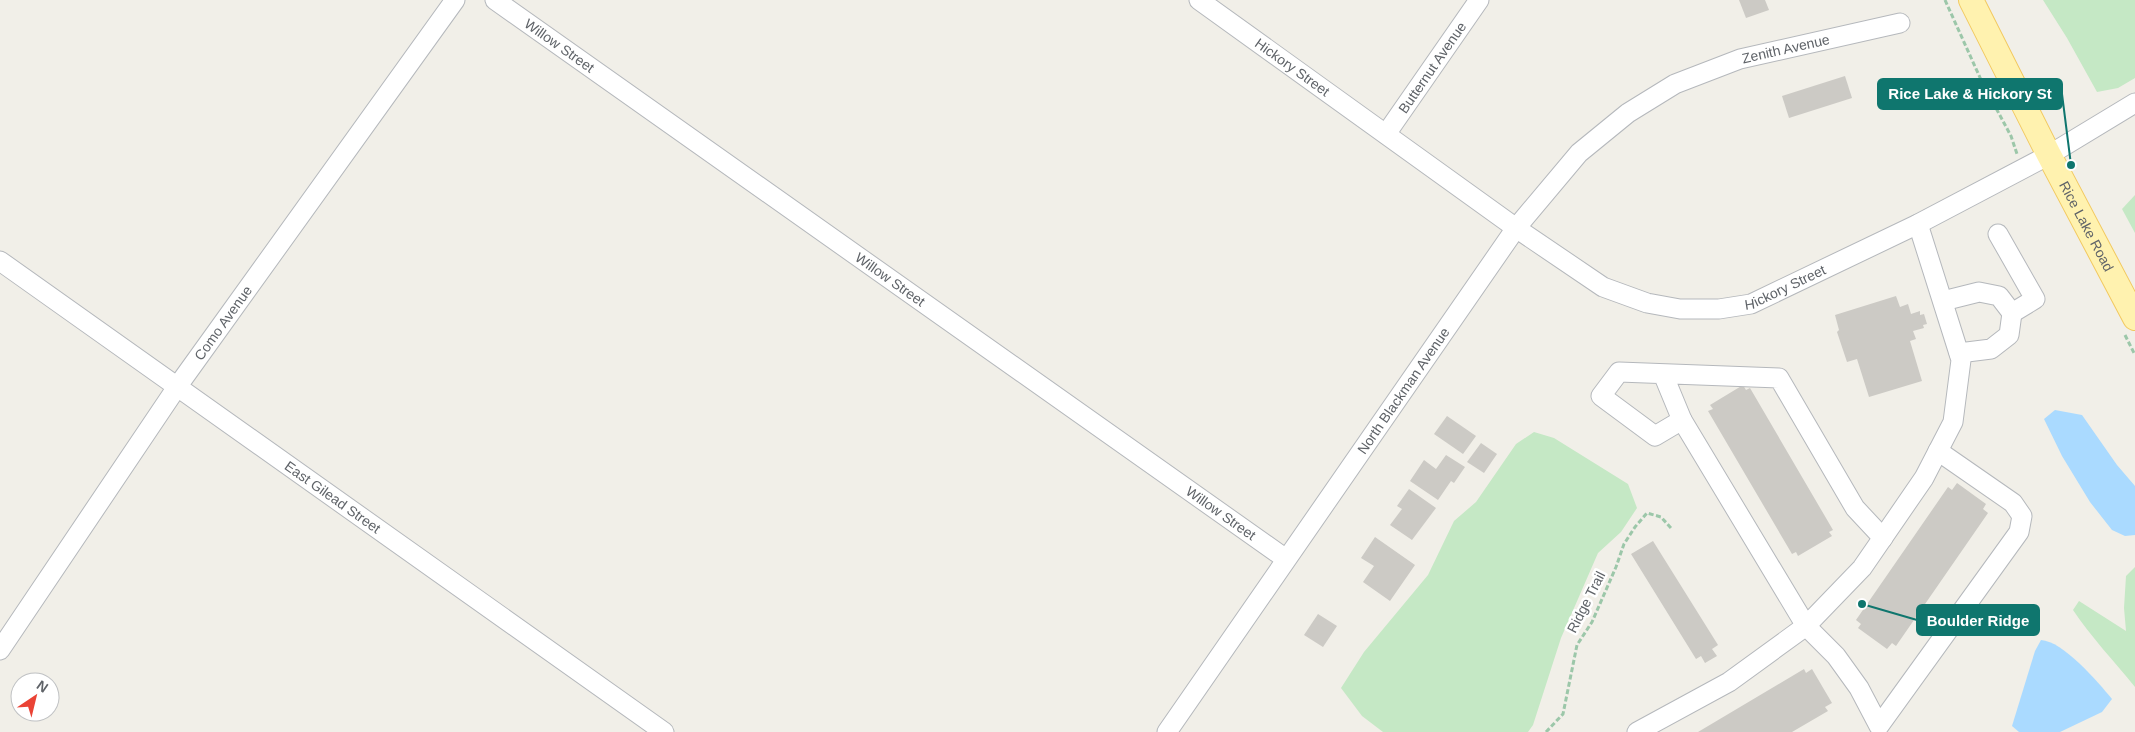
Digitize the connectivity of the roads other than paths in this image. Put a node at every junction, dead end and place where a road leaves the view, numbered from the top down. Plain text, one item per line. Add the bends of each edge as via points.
1 (455, 0) edge
2 (495, 0) edge
3 (1200, 0) edge
4 (1479, 0) edge
5 (1971, 0) edge
6 (1900, 23) dead end
7 (1675, 84) joint
8 (2135, 103) edge
9 (1386, 134) junction
10 (2049, 155) junction
11 (1918, 224) junction
12 (1516, 228) junction
13 (1998, 234) dead end
14 (0, 261) edge
15 (1946, 295) junction
16 (2012, 313) junction
17 (2135, 318) edge
18 (1959, 353) junction
19 (1662, 374) junction
20 (177, 387) junction
21 (1682, 420) junction
22 (1938, 451) junction
23 (1883, 538) junction
24 (1286, 559) junction
25 (1806, 626) junction
26 (0, 650) edge
27 (1876, 730) edge
28 (664, 732) edge
29 (1167, 732) edge
30 (1637, 732) edge

1 - 20 street, Como Avenue
2 - 24 street, Willow Street
3 - 9 street, Hickory Street
4 - 9 street, Butternut Avenue
5 - 10 main road, Rice Lake Road
6 - 7 street, Zenith Avenue via 1740,59
7 - 12 street, North Blackman Avenue via 1628,113 1579,153
8 - 10 street, Hickory Street
9 - 12 street, Hickory Street
10 - 11 street, Hickory Street
10 - 17 main road, Rice Lake Road
11 - 12 street, Hickory Street via 1751,304 1709,309 1680,309 1647,303 1603,287
11 - 15 street
12 - 24 street, North Blackman Avenue
13 - 16 street via 2035,299
14 - 20 street, East Gilead Street
15 - 16 street via 1979,292 1998,296
15 - 18 street
16 - 18 street via 2009,335 1991,349
18 - 22 street via 1961,360 1953,422
19 - 21 street
19 - 21 street via 1619,372 1601,396 1655,436
19 - 23 street via 1779,378 1855,508
20 - 26 street, Como Avenue
20 - 28 street, East Gilead Street
21 - 25 street
22 - 23 street via 1924,478
22 - 27 street via 2013,503 2022,516 2020,532
23 - 25 street via 1862,568
24 - 29 street, North Blackman Avenue
25 - 27 street via 1836,656 1859,688
25 - 30 street via 1729,682

